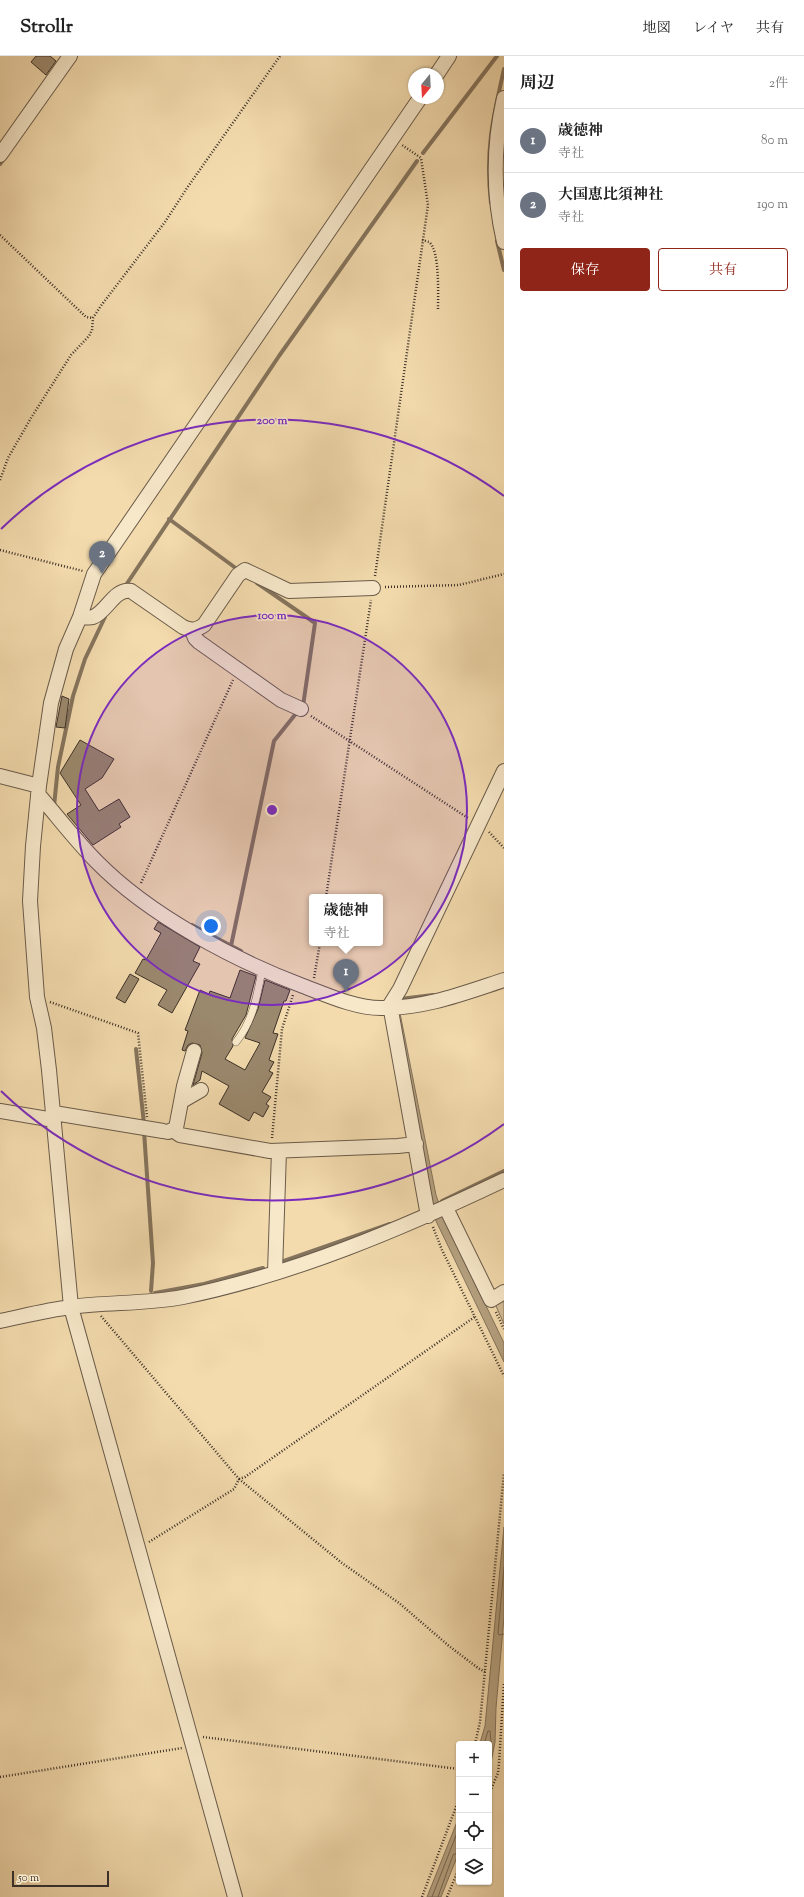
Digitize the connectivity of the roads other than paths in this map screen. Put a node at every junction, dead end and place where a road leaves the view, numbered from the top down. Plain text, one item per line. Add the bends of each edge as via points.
1 (70, 56) edge
2 (449, 56) edge
3 (441, 68) edge
4 (504, 98) edge
5 (416, 104) edge
6 (0, 155) edge
7 (504, 242) edge
8 (373, 588) road end
9 (80, 617) junction
10 (192, 630) junction
11 (301, 709) road end
12 (504, 771) edge
13 (0, 776) edge
14 (39, 790) junction
15 (262, 970) junction
16 (504, 980) edge
17 (390, 1005) junction
18 (236, 1042) dead end
19 (194, 1050) dead end
20 (201, 1090) dead end
21 (182, 1102) junction
22 (0, 1111) edge
23 (54, 1116) junction
24 (176, 1128) junction
25 (416, 1144) junction
26 (275, 1151) junction
27 (504, 1180) edge
28 (437, 1212) junction
29 (275, 1272) junction
30 (504, 1292) edge
31 (71, 1307) junction
32 (0, 1321) edge
33 (235, 1897) edge

1 - 6 street
2 - 3 street
4 - 7 street via 497,144 496,199
5 - 9 street via 94,574
8 - 10 street via 289,591 243,570 204,625
9 - 10 street via 90,618 98,615 118,594 127,590 183,627
9 - 14 street via 66,649 51,702
10 - 11 street via 199,642 239,671 281,700
12 - 17 street via 481,826
13 - 14 street
14 - 15 street via 98,863 136,894 169,919
14 - 23 street via 30,901 37,997 44,1028
15 - 17 street via 351,1003 379,1008
15 - 18 lane via 249,1021
16 - 17 street via 430,1003
17 - 25 street
19 - 21 street
20 - 21 street
21 - 24 street
22 - 23 street
23 - 24 street via 168,1132
23 - 31 street
24 - 26 street via 180,1135
25 - 26 street
25 - 28 street
26 - 29 street
27 - 28 street
28 - 29 street via 366,1241
28 - 30 street via 491,1300
29 - 31 street via 181,1297
31 - 32 street
31 - 33 street

